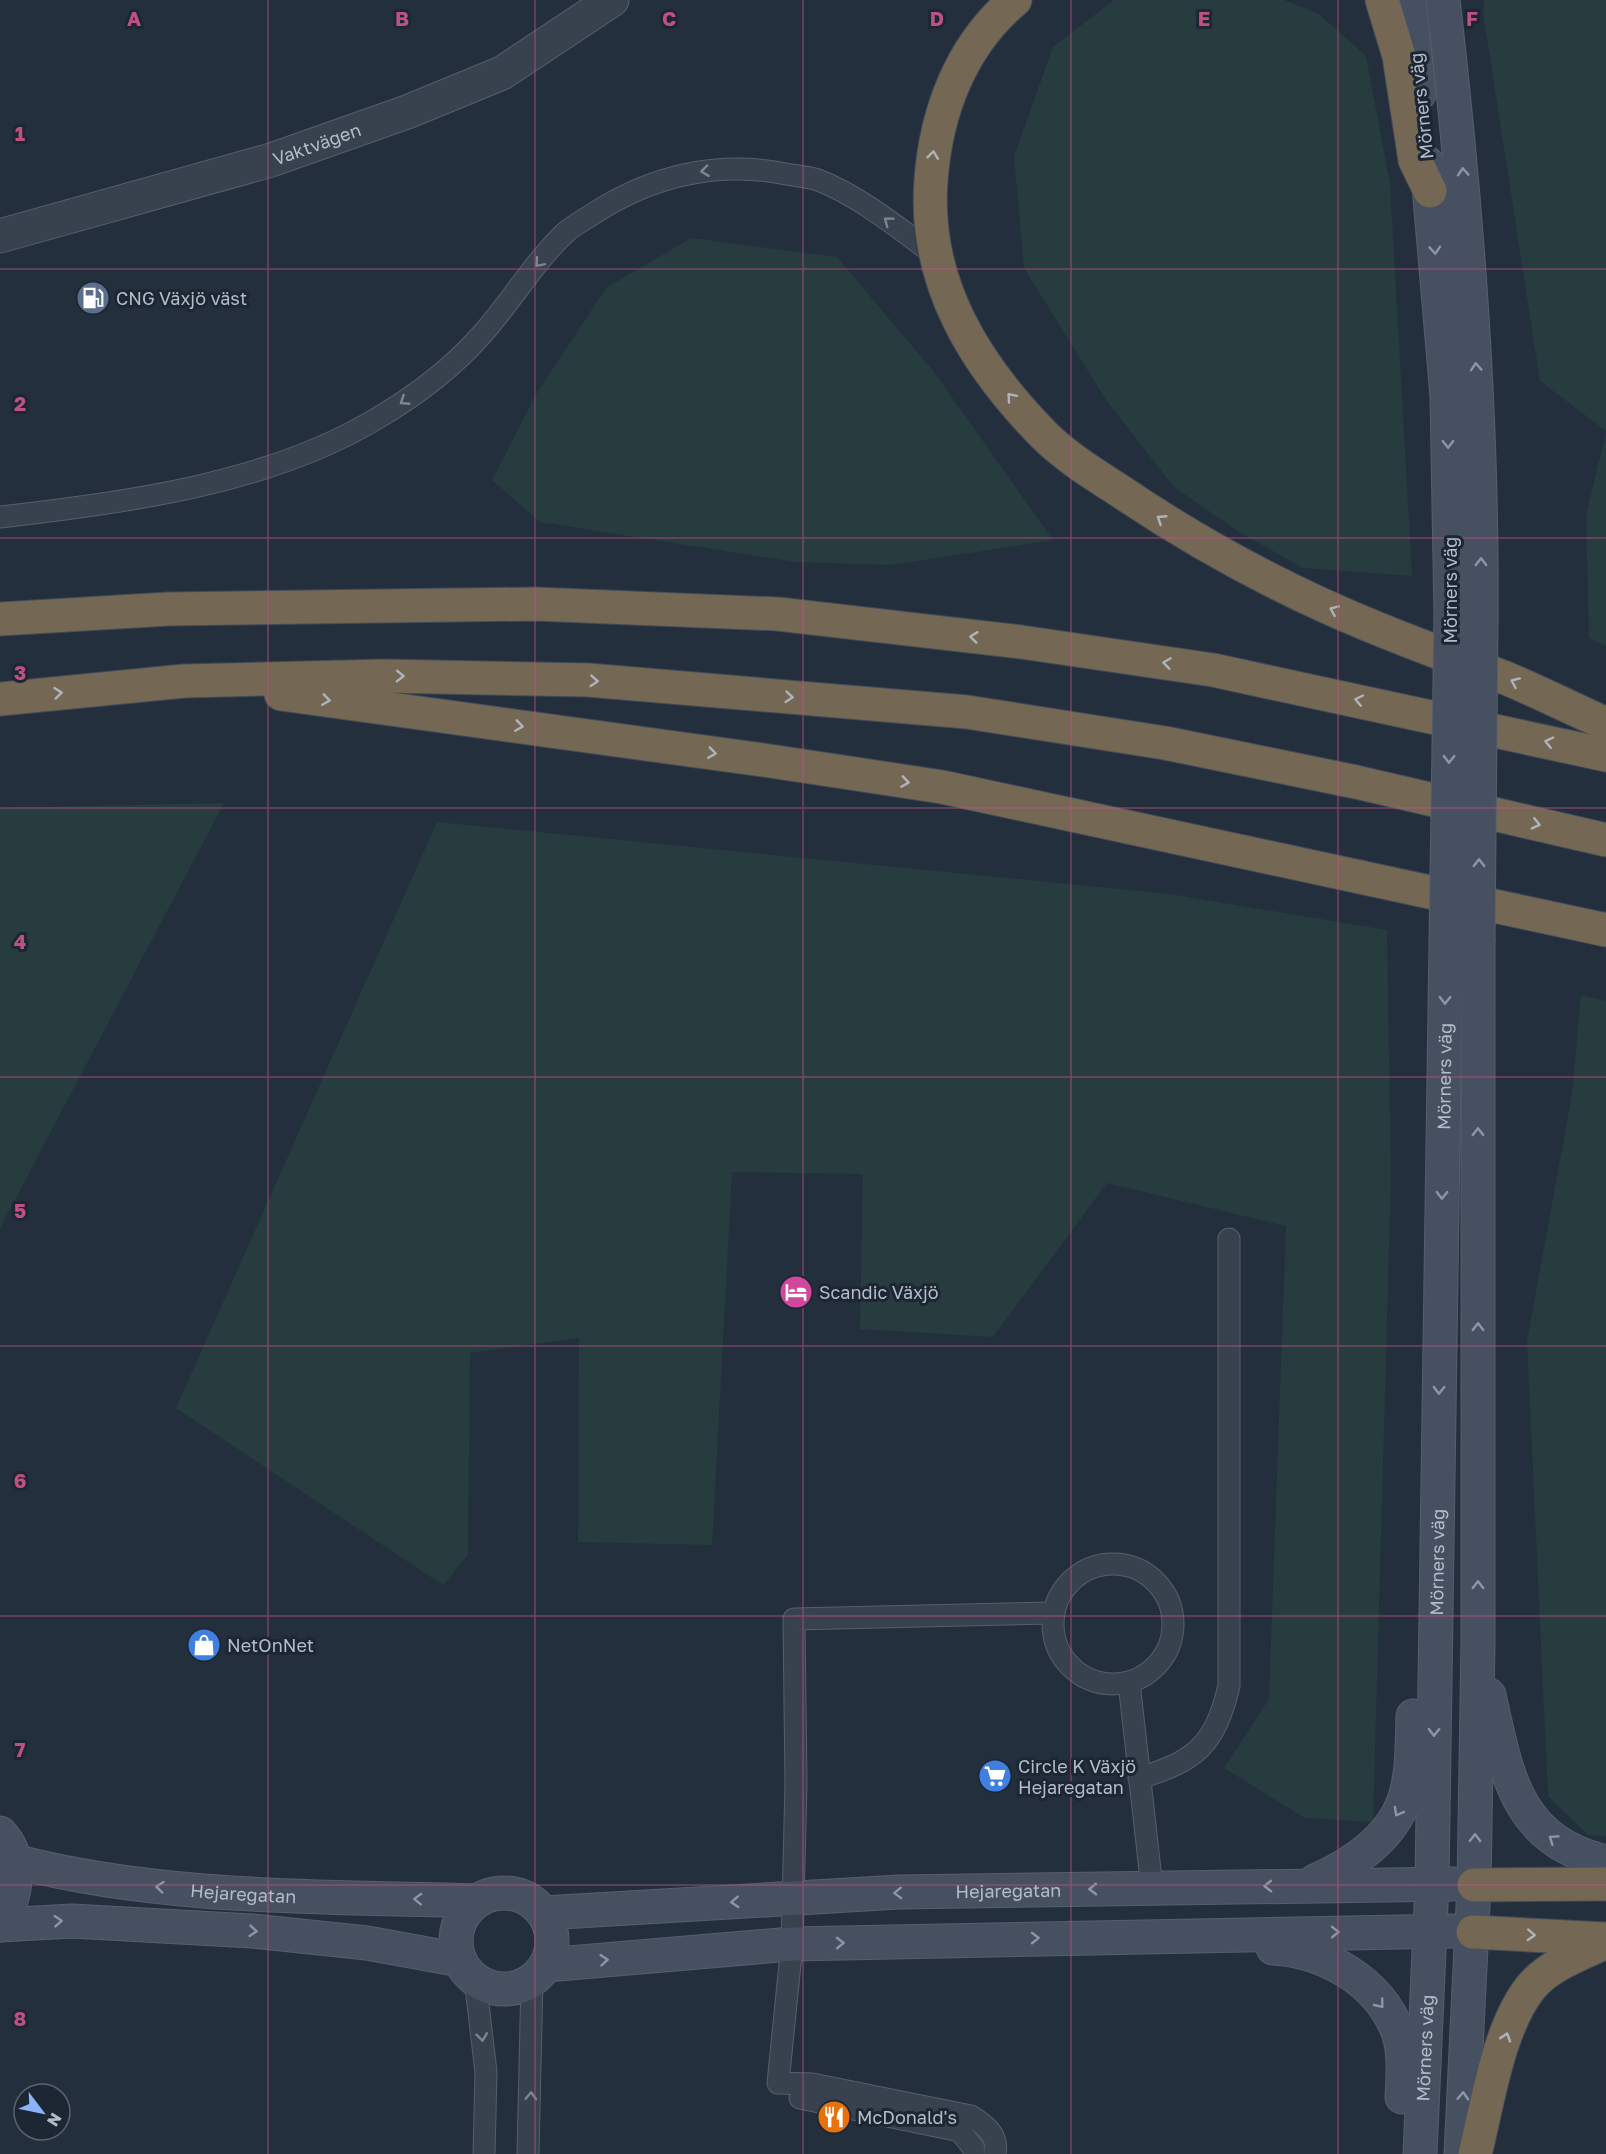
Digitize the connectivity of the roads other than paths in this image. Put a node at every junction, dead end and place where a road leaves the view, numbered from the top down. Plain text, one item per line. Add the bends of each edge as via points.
1 (612, 0) edge
2 (1015, 0) edge
3 (1382, 0) edge
4 (1409, 0) edge
5 (1443, 0) edge
6 (1430, 192) junction
7 (0, 236) edge
8 (935, 255) junction
9 (0, 517) edge
10 (1466, 618) junction
11 (0, 619) edge
12 (184, 681) junction
13 (0, 699) edge
14 (1606, 724) edge
15 (1606, 755) edge
16 (1606, 840) edge
17 (1606, 930) edge
18 (1229, 1239) dead end
19 (1053, 1613) junction
20 (1435, 1639) junction
21 (1478, 1644) junction
22 (1129, 1682) junction
23 (1139, 1778) junction
24 (7, 1847) edge
25 (1606, 1862) edge
26 (1432, 1883) junction
27 (1606, 1884) edge
28 (1474, 1885) junction
29 (1306, 1886) junction
30 (1152, 1888) junction
31 (794, 1898) junction
32 (477, 1901) junction
33 (544, 1913) junction
34 (0, 1925) edge
35 (1431, 1931) junction
36 (1473, 1932) junction
37 (1174, 1935) junction
38 (1606, 1940) edge
39 (792, 1944) junction
40 (468, 1969) junction
41 (539, 1973) junction
42 (800, 2098) dead end
43 (484, 2154) edge
44 (528, 2154) edge
45 (974, 2154) edge
46 (995, 2154) edge
47 (1401, 2154) edge
48 (1420, 2154) edge
49 (1461, 2154) edge
50 (1475, 2154) edge

1 - 7 street, Vaktvägen via 502,72 407,112 271,160
8 -> 2 highway via 930,192 937,130 946,99 985,33
3 - 6 highway via 1399,56 1415,160
4 - 6 main road, Mörners väg
10 -> 5 main road, Mörners väg via 1482,504 1462,163
6 -> 10 main road, Mörners väg
8 -> 9 lane via 878,213 818,180 761,169 704,170 656,181 611,202 567,231 484,332 437,379 374,420 276,464 228,479 151,495
14 -> 8 highway via 1510,680 1374,628 1269,578 1163,521 1086,468 1045,436 990,374 945,292
10 -> 20 main road, Mörners väg, bridge via 1446,942
21 -> 10 main road, Mörners väg, bridge via 1478,942
15 -> 11 highway via 1213,670 1021,642 778,614 536,604 168,609
13 -> 12 highway
12 -> 16 highway via 384,676 588,680 967,712 1165,743
12 -> 17 highway via 942,787
18 - 23 lane via 1229,1686 1222,1717 1206,1742 1189,1759
19 - 22 lane via 1056,1643 1072,1668 1098,1682
19 - 22 lane via 1065,1587 1075,1577 1100,1565 1129,1565 1153,1579 1170,1603 1173,1617 1169,1645 1153,1668
19 - 31 lane via 794,1619
20 -> 26 main road, Mörners väg
20 -> 29 main road via 1415,1657 1409,1774 1406,1796 1398,1813 1386,1832 1349,1865
25 -> 21 main road via 1567,1849 1544,1833 1518,1800 1502,1751
28 -> 21 main road, Mörners väg
22 - 23 lane
23 - 30 lane
32 -> 24 main road, Hejaregatan via 167,1888 73,1876
24 - 34 main road via 16,1884 12,1906
26 - 28 main road, Hejaregatan
26 - 29 main road, Hejaregatan
26 - 35 main road, Mörners väg
27 - 28 highway
28 - 36 main road, Mörners väg
29 -> 30 main road, Hejaregatan
30 -> 31 main road, Hejaregatan
31 -> 33 main road, Hejaregatan
31 - 39 lane
32 - 33 main road via 509,1893 529,1899
32 - 40 main road via 458,1928 457,1947
33 - 41 main road via 552,1933 551,1955
34 -> 40 main road via 72,1921 252,1931 367,1942
35 - 36 main road
37 -> 35 main road
35 - 48 main road, Mörners väg
36 -> 38 highway
49 -> 36 main road, Mörners väg
39 -> 37 main road
37 -> 47 main road via 1238,1948 1311,1953 1359,1980 1398,2032 1402,2053
50 -> 38 highway via 1512,2019 1531,1987 1556,1966
41 -> 39 main road
39 - 46 lane via 778,2083 812,2084 971,2116 990,2129
40 - 41 main road via 483,1984 504,1989
40 -> 43 lane via 486,2072
44 -> 41 lane
42 - 45 lane via 960,2131

